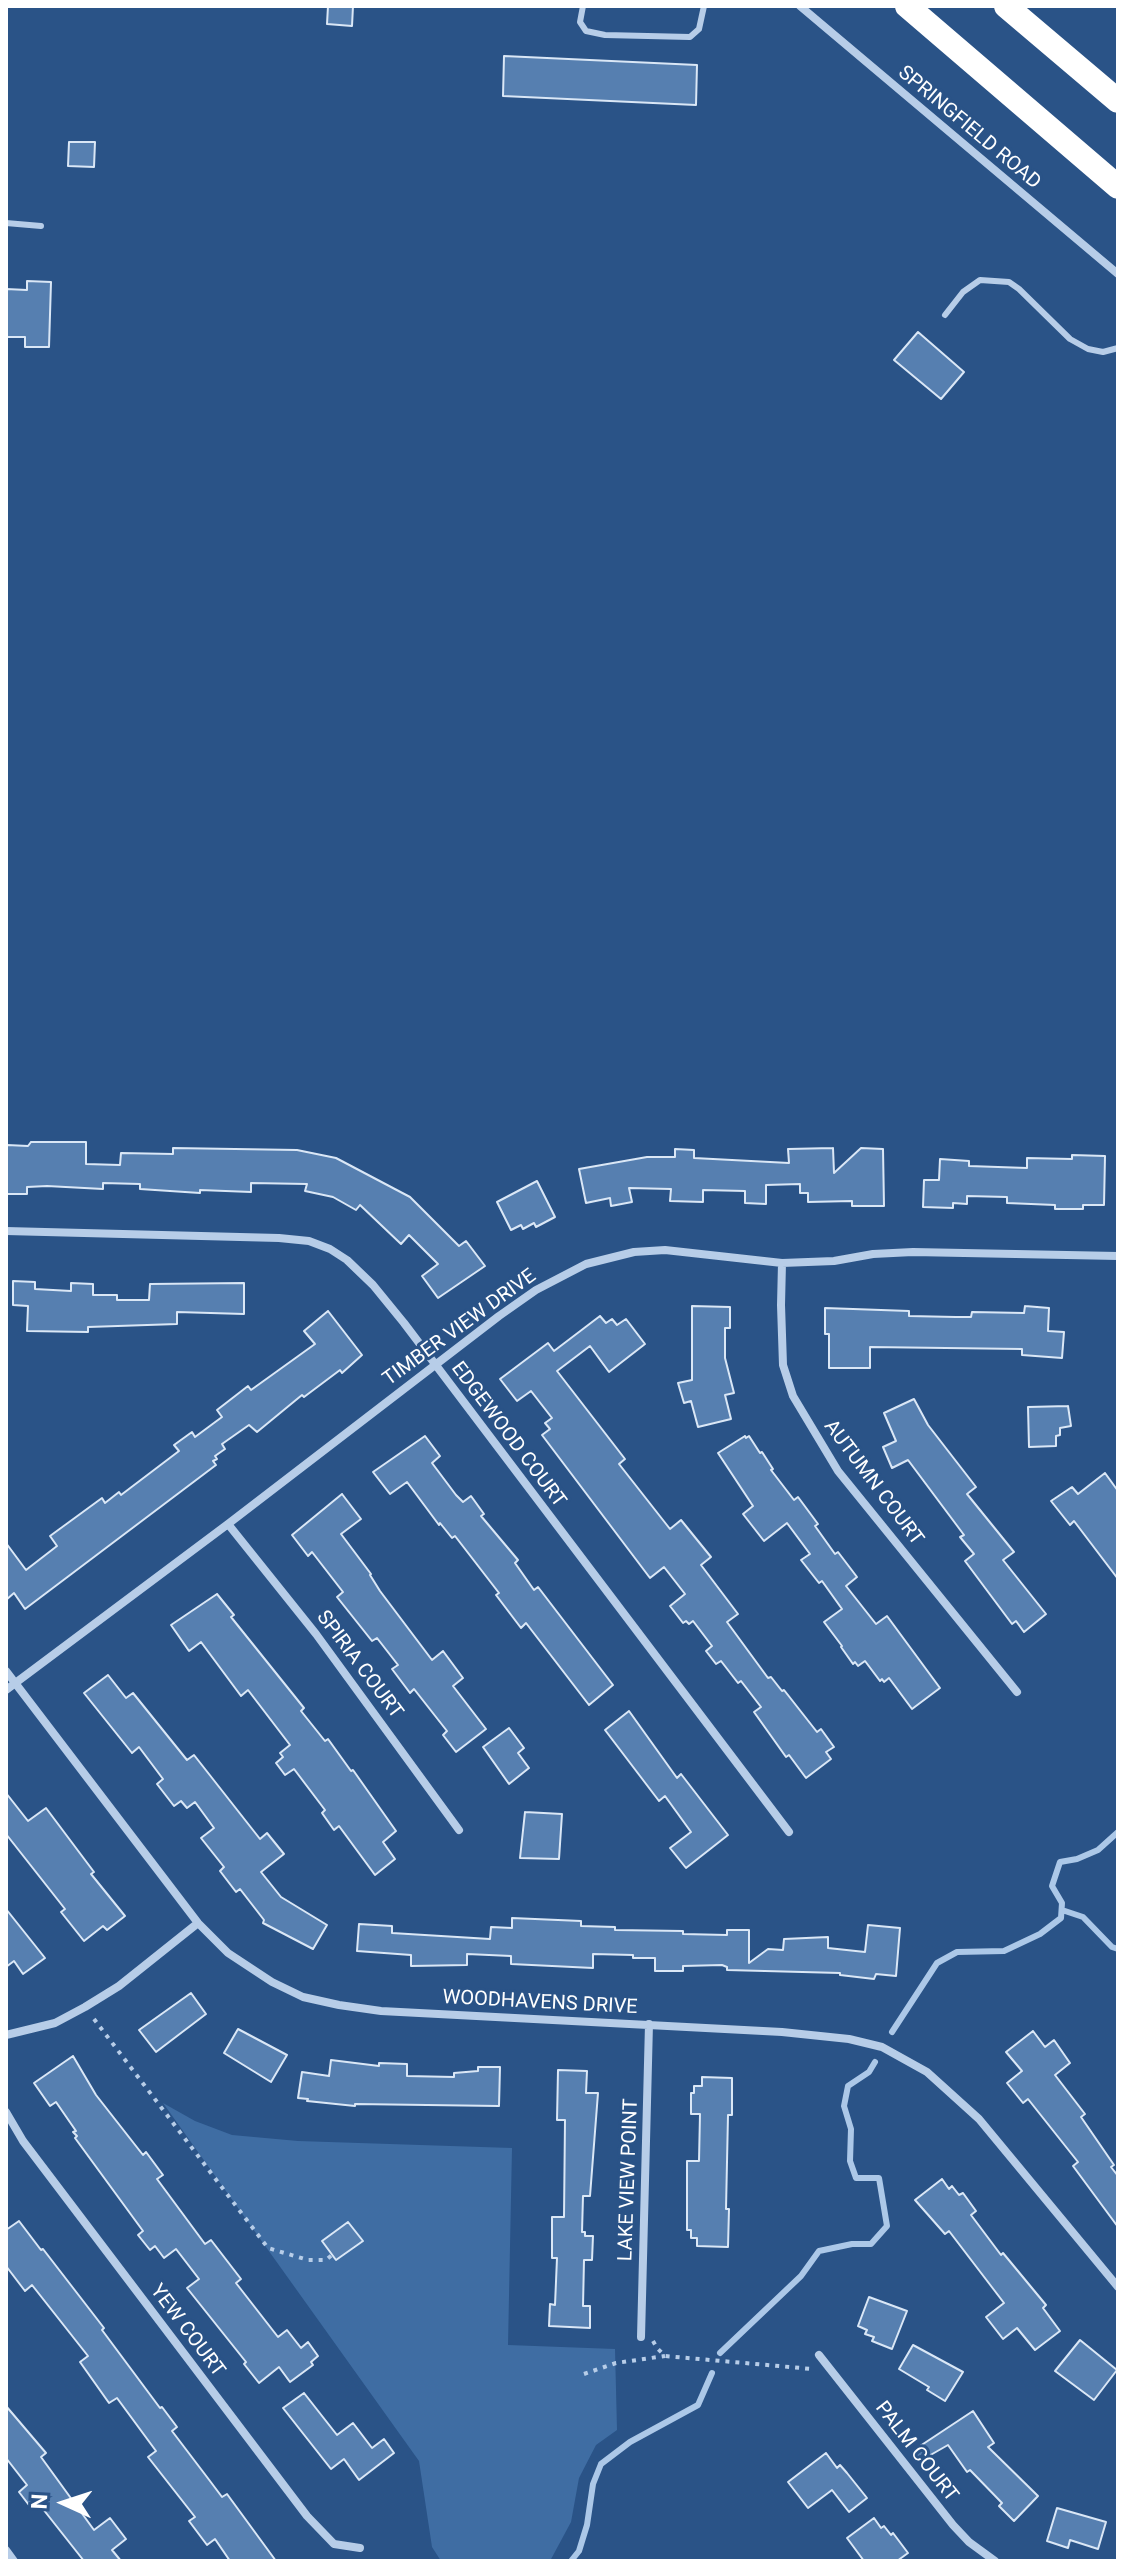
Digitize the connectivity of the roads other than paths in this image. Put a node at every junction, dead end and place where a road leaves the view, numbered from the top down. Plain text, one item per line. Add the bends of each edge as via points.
1 (583, 6) edge
2 (704, 6) edge
3 (800, 6) edge
4 (907, 6) edge
5 (1006, 6) edge
6 (1118, 101) edge
7 (1118, 187) edge
8 (6, 223) edge
9 (41, 226) dead end
10 (1118, 274) edge
11 (945, 315) dead end
12 (1118, 348) edge
13 (6, 1231) edge
14 (1118, 1256) edge
15 (782, 1263) junction
16 (436, 1365) junction
17 (228, 1524) junction
18 (6, 1671) edge
19 (15, 1683) junction
20 (6, 1690) edge
21 (1017, 1692) dead end
22 (459, 1830) dead end
23 (789, 1832) dead end
24 (198, 1923) junction
25 (649, 2024) junction
26 (6, 2035) edge
27 (6, 2112) edge
28 (1118, 2287) edge
29 (641, 2337) road end
30 (819, 2355) dead end
31 (360, 2548) dead end
32 (6, 2550) edge
33 (14, 2561) edge
34 (995, 2561) edge

1 - 2 lane via 580,22 586,31 690,37 699,29
3 - 10 street, SPRINGFIELD ROAD
4 - 7 highway
5 - 6 highway
8 - 9 lane
11 - 12 lane via 980,280 1009,282 1070,339 1103,352
13 - 16 street, EDGEWOOD COURT via 309,1241 347,1260 373,1285
14 - 15 street, TIMBER VIEW DRIVE via 913,1252
15 - 16 street, TIMBER VIEW DRIVE via 665,1250 612,1256 536,1290
15 - 21 street, AUTUMN COURT via 785,1373 813,1434
16 - 17 street, TIMBER VIEW DRIVE
16 - 23 street, EDGEWOOD COURT
17 - 19 street, TIMBER VIEW DRIVE
17 - 22 street, SPIRIA COURT
18 - 19 street, WOODHAVENS DRIVE
19 - 20 street, TIMBER VIEW DRIVE
19 - 24 street, WOODHAVENS DRIVE
24 - 25 street, WOODHAVENS DRIVE via 252,1970 303,1997 394,2012
24 - 26 street via 85,2007 55,2023
25 - 28 street, WOODHAVENS DRIVE via 849,2039 906,2058 979,2119
25 - 29 street, LAKE VIEW POINT
27 - 31 street, YEW COURT via 307,2516 334,2544
30 - 34 street, PALM COURT via 953,2525
32 - 33 street

